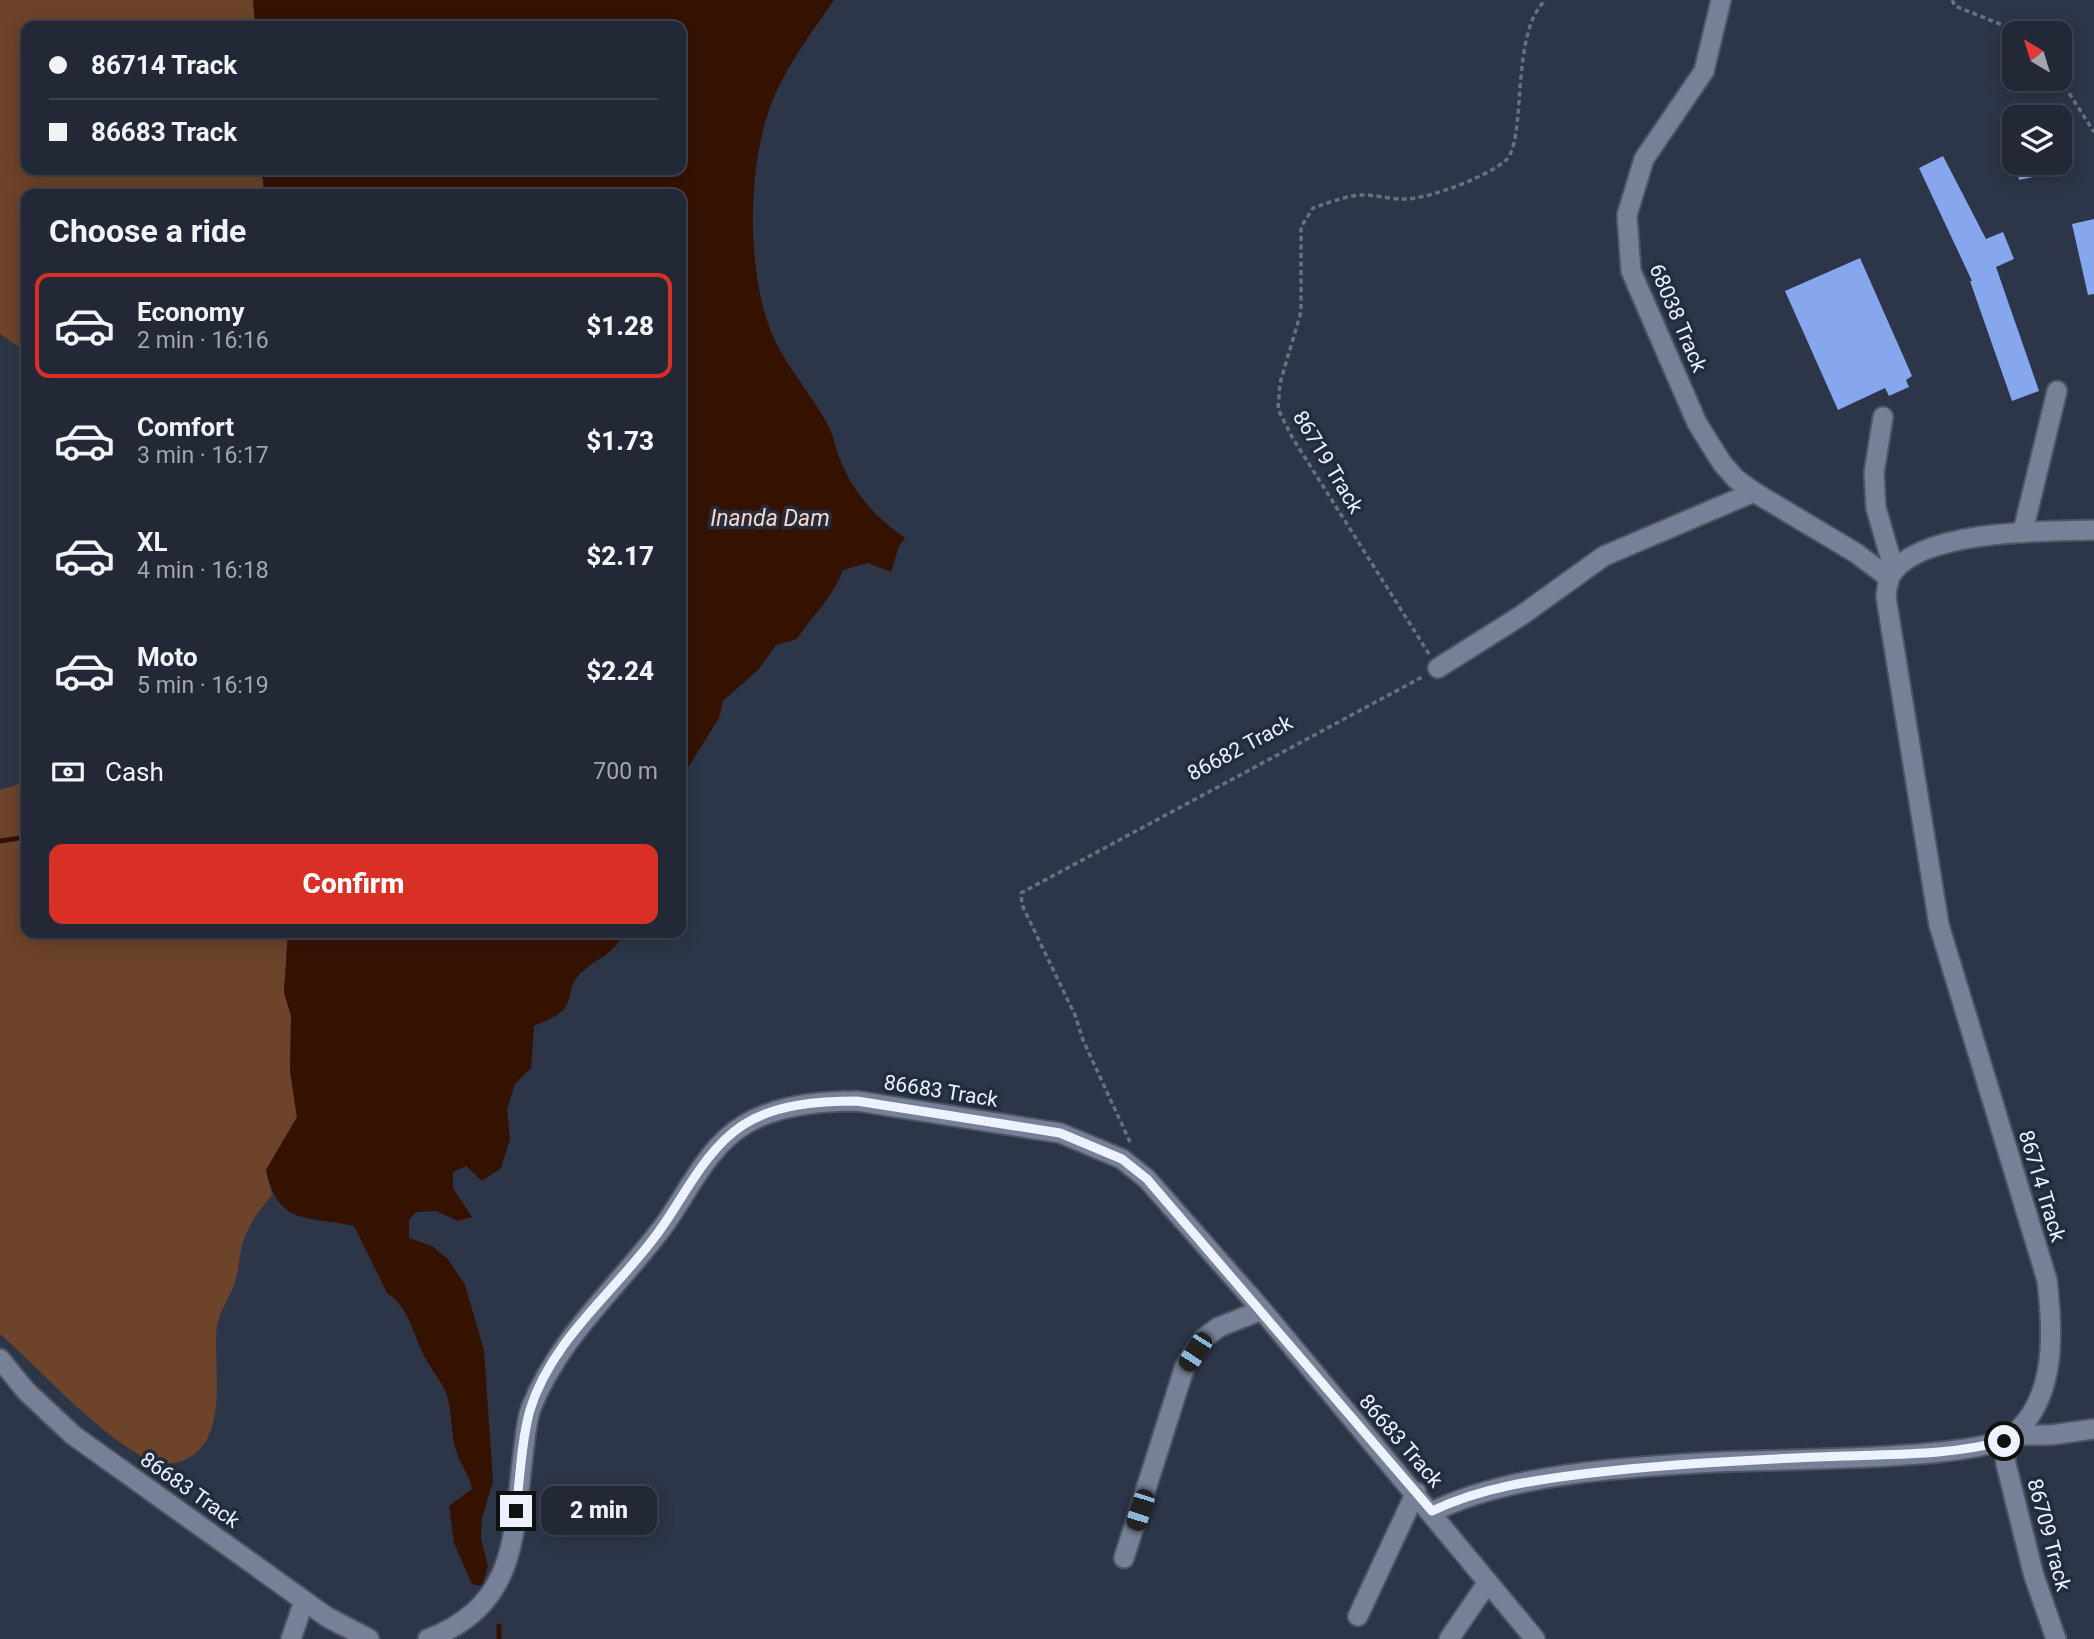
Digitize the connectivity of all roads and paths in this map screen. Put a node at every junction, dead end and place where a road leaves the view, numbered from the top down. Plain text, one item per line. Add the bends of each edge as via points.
1 (1546, 0) edge
2 (1721, 0) edge
3 (1952, 0) edge
4 (2002, 25) edge
5 (2068, 91) edge
6 (2094, 132) edge
7 (2057, 391) dead end
8 (1883, 417) dead end
9 (1754, 492) junction
10 (2094, 530) edge
11 (2022, 531) junction
12 (1892, 574) junction
13 (1438, 668) junction
14 (1130, 1143) dead end
15 (1262, 1310) junction
16 (0, 1359) edge
17 (2094, 1429) edge
18 (2009, 1438) junction
19 (1416, 1492) junction
20 (1432, 1511) junction
21 (1124, 1558) dead end
22 (1488, 1583) junction
23 (304, 1601) junction
24 (1358, 1616) dead end
25 (291, 1639) edge
26 (369, 1639) edge
27 (428, 1639) edge
28 (1449, 1639) edge
29 (1535, 1639) edge
30 (2056, 1639) edge

1 - 13 path, 86719 Track via 1536,8 1524,51 1509,158 1493,170 1444,190 1407,199 1360,195 1321,205 1312,208 1301,227 1301,312 1280,383 1278,409
2 - 9 street, 68038 Track via 1704,71 1644,159 1627,215 1627,242 1631,271 1697,423 1735,479
3 - 4 path via 1955,6
5 - 6 path
7 - 11 street
8 - 12 street, 86714 Track via 1874,472 1876,508
9 - 12 street, 68038 Track
9 - 13 street via 1604,556
10 - 11 street
11 - 12 street via 1953,542 1905,561
12 - 18 street, 86714 Track via 1886,597 1939,925 2048,1280 2050,1361 2035,1406
13 - 14 path, 86682 Track via 1021,893 1022,905
15 - 19 street, 86683 Track
15 - 21 street via 1219,1326 1204,1338 1185,1367
15 - 27 street, 86683 Track via 1147,1179 1122,1159 1090,1144 1060,1133 857,1101 825,1101 773,1113 743,1125 716,1151 645,1250 556,1357 530,1410 514,1531 503,1577 478,1609
16 - 23 street, 86683 Track via 73,1435
17 - 18 street
18 - 20 street via 1915,1454 1616,1470 1525,1482 1464,1496
18 - 30 street, 86709 Track via 2006,1464 2034,1576
19 - 20 street, 86683 Track
19 - 24 street
20 - 22 street, 86683 Track
22 - 28 street
22 - 29 street, 86683 Track
23 - 25 street
23 - 26 street, 86683 Track

